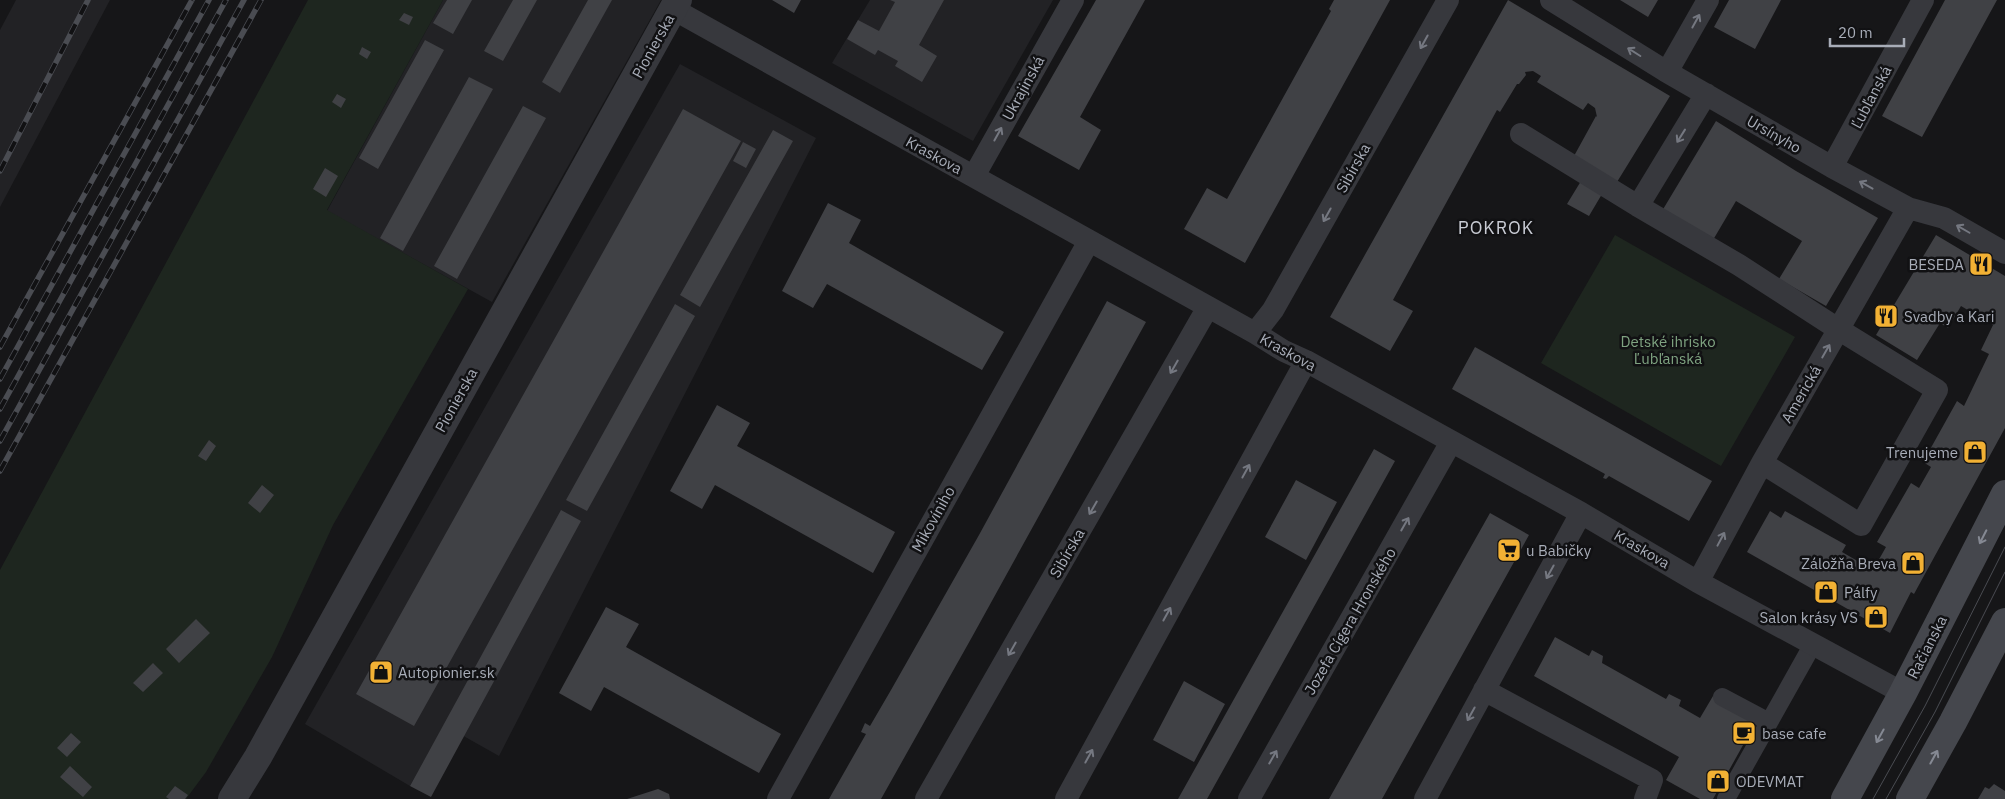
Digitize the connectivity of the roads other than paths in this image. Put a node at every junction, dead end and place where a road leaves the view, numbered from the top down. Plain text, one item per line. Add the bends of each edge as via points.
1 (1073, 0) edge
2 (1448, 0) edge
3 (1551, 0) edge
4 (1708, 0) edge
5 (1922, 0) edge
6 (676, 5) edge
7 (1667, 72) junction
8 (1706, 94) junction
9 (1521, 134) dead end
10 (1832, 167) junction
11 (974, 176) junction
12 (1638, 206) junction
13 (1908, 208) junction
14 (1089, 241) junction
15 (2005, 253) edge
16 (1208, 307) junction
17 (1838, 329) junction
18 (1255, 333) junction
19 (1306, 361) junction
20 (1451, 442) junction
21 (1762, 463) junction
22 (2005, 494) edge
23 (1581, 513) junction
24 (1698, 582) junction
25 (2005, 622) edge
26 (1813, 644) junction
27 (1484, 690) junction
28 (1903, 693) junction
29 (1722, 698) dead end
30 (1769, 722) junction
31 (232, 799) edge
32 (778, 799) edge
33 (926, 799) edge
34 (1066, 799) edge
35 (1249, 799) edge
36 (1425, 799) edge
37 (1645, 799) edge
38 (1726, 799) edge
39 (1845, 799) edge
40 (1910, 799) edge

11 -> 1 street, Ukrajinská
2 -> 18 street, Sibírska via 1273,310
7 -> 3 street, Ursínyho
7 -> 4 street
5 - 10 street, Ľubľanská
6 - 11 street, Kraskova
6 - 31 street, Pionierska
7 - 8 street, Ursínyho
8 - 10 street, Ursínyho
8 -> 12 street
9 - 12 street
13 -> 10 street, Ursínyho
11 - 14 street, Kraskova
12 - 17 street via 1739,265
15 -> 13 street, Ursínyho via 1944,218
13 - 17 street, Americká
14 - 16 street, Kraskova
14 - 32 street, Mikovíniho
16 - 18 street, Kraskova
16 -> 33 street, Sibírska
21 -> 17 street, Americká
17 - 21 street via 1937,390 1861,525
18 - 19 street, Kraskova
19 - 20 street, Kraskova
34 -> 19 street
20 - 23 street, Kraskova
35 -> 20 street, Jozefa Cígera Hronského
24 -> 21 street, Americká
22 -> 28 main road, Račianska
23 - 24 street, Kraskova
23 -> 27 street
24 - 26 street, Kraskova
40 -> 25 main road
26 - 28 street, Kraskova
26 - 30 street
27 -> 36 street
27 - 37 street via 1652,780
28 -> 39 main road, Račianska
29 - 30 street
30 - 38 street

